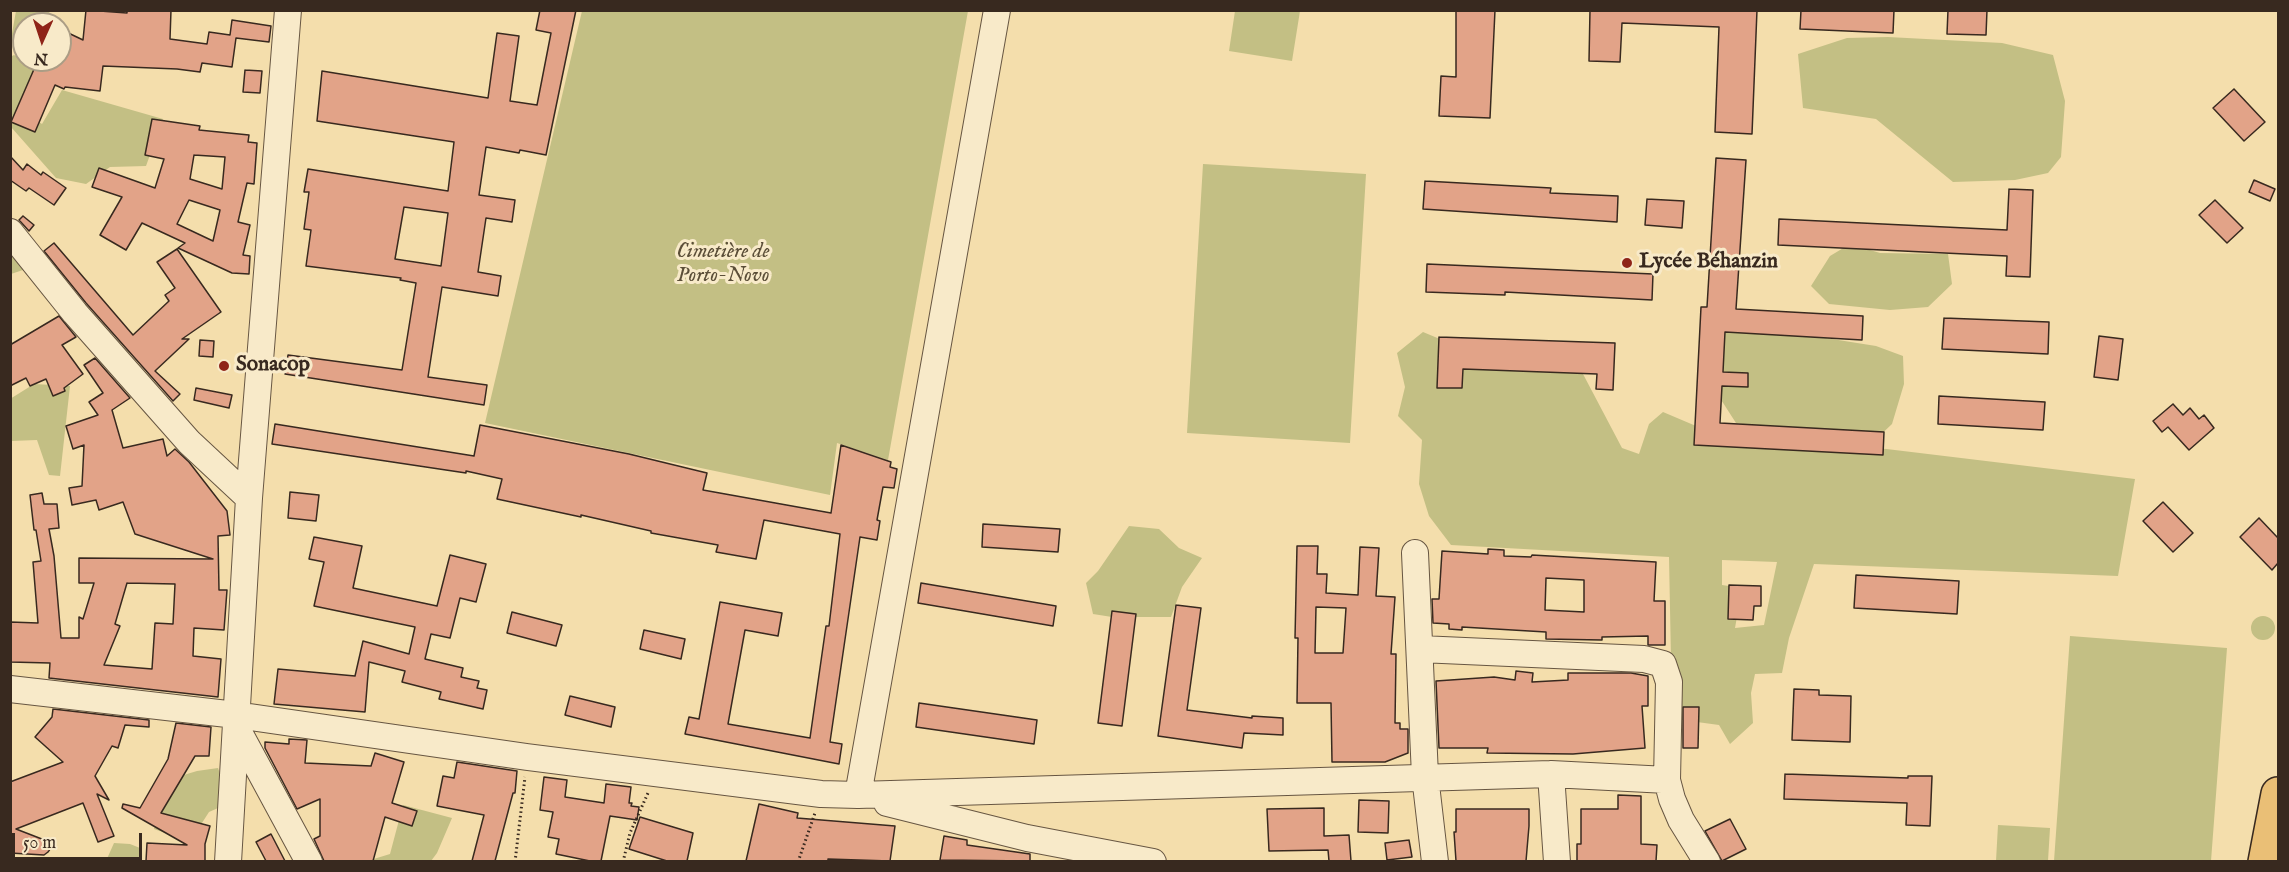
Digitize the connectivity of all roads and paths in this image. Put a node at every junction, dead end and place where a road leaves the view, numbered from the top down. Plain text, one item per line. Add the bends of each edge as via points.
1 (288, 10) edge
2 (998, 10) edge
3 (10, 232) edge
4 (249, 498) junction
5 (1415, 553) dead end
6 (1420, 649) junction
7 (10, 689) edge
8 (236, 721) junction
9 (527, 757) junction
10 (656, 774) junction
11 (1551, 774) junction
12 (1425, 776) junction
13 (1667, 780) junction
14 (821, 794) junction
15 (2278, 794) edge
16 (858, 795) junction
17 (228, 861) edge
18 (309, 861) edge
19 (515, 861) edge
20 (623, 861) edge
21 (798, 861) edge
22 (1153, 861) edge
23 (1435, 861) edge
24 (1557, 861) edge
25 (1707, 861) edge
26 (2265, 861) edge

1 - 4 street
2 - 16 street
3 - 4 street via 75,313 189,442
4 - 8 street
5 - 6 street
6 - 12 street
6 - 13 street via 1644,659 1663,664 1669,682
7 - 8 street
8 - 9 street
8 - 17 street
8 - 18 street
9 - 10 street
9 - 19 path
10 - 14 street
10 - 20 path via 630,833
11 - 12 street
11 - 13 street
11 - 24 street
12 - 16 street
12 - 23 street
13 - 25 street via 1681,820
14 - 16 street
14 - 21 path
15 - 26 main road
16 - 22 street via 1027,838

